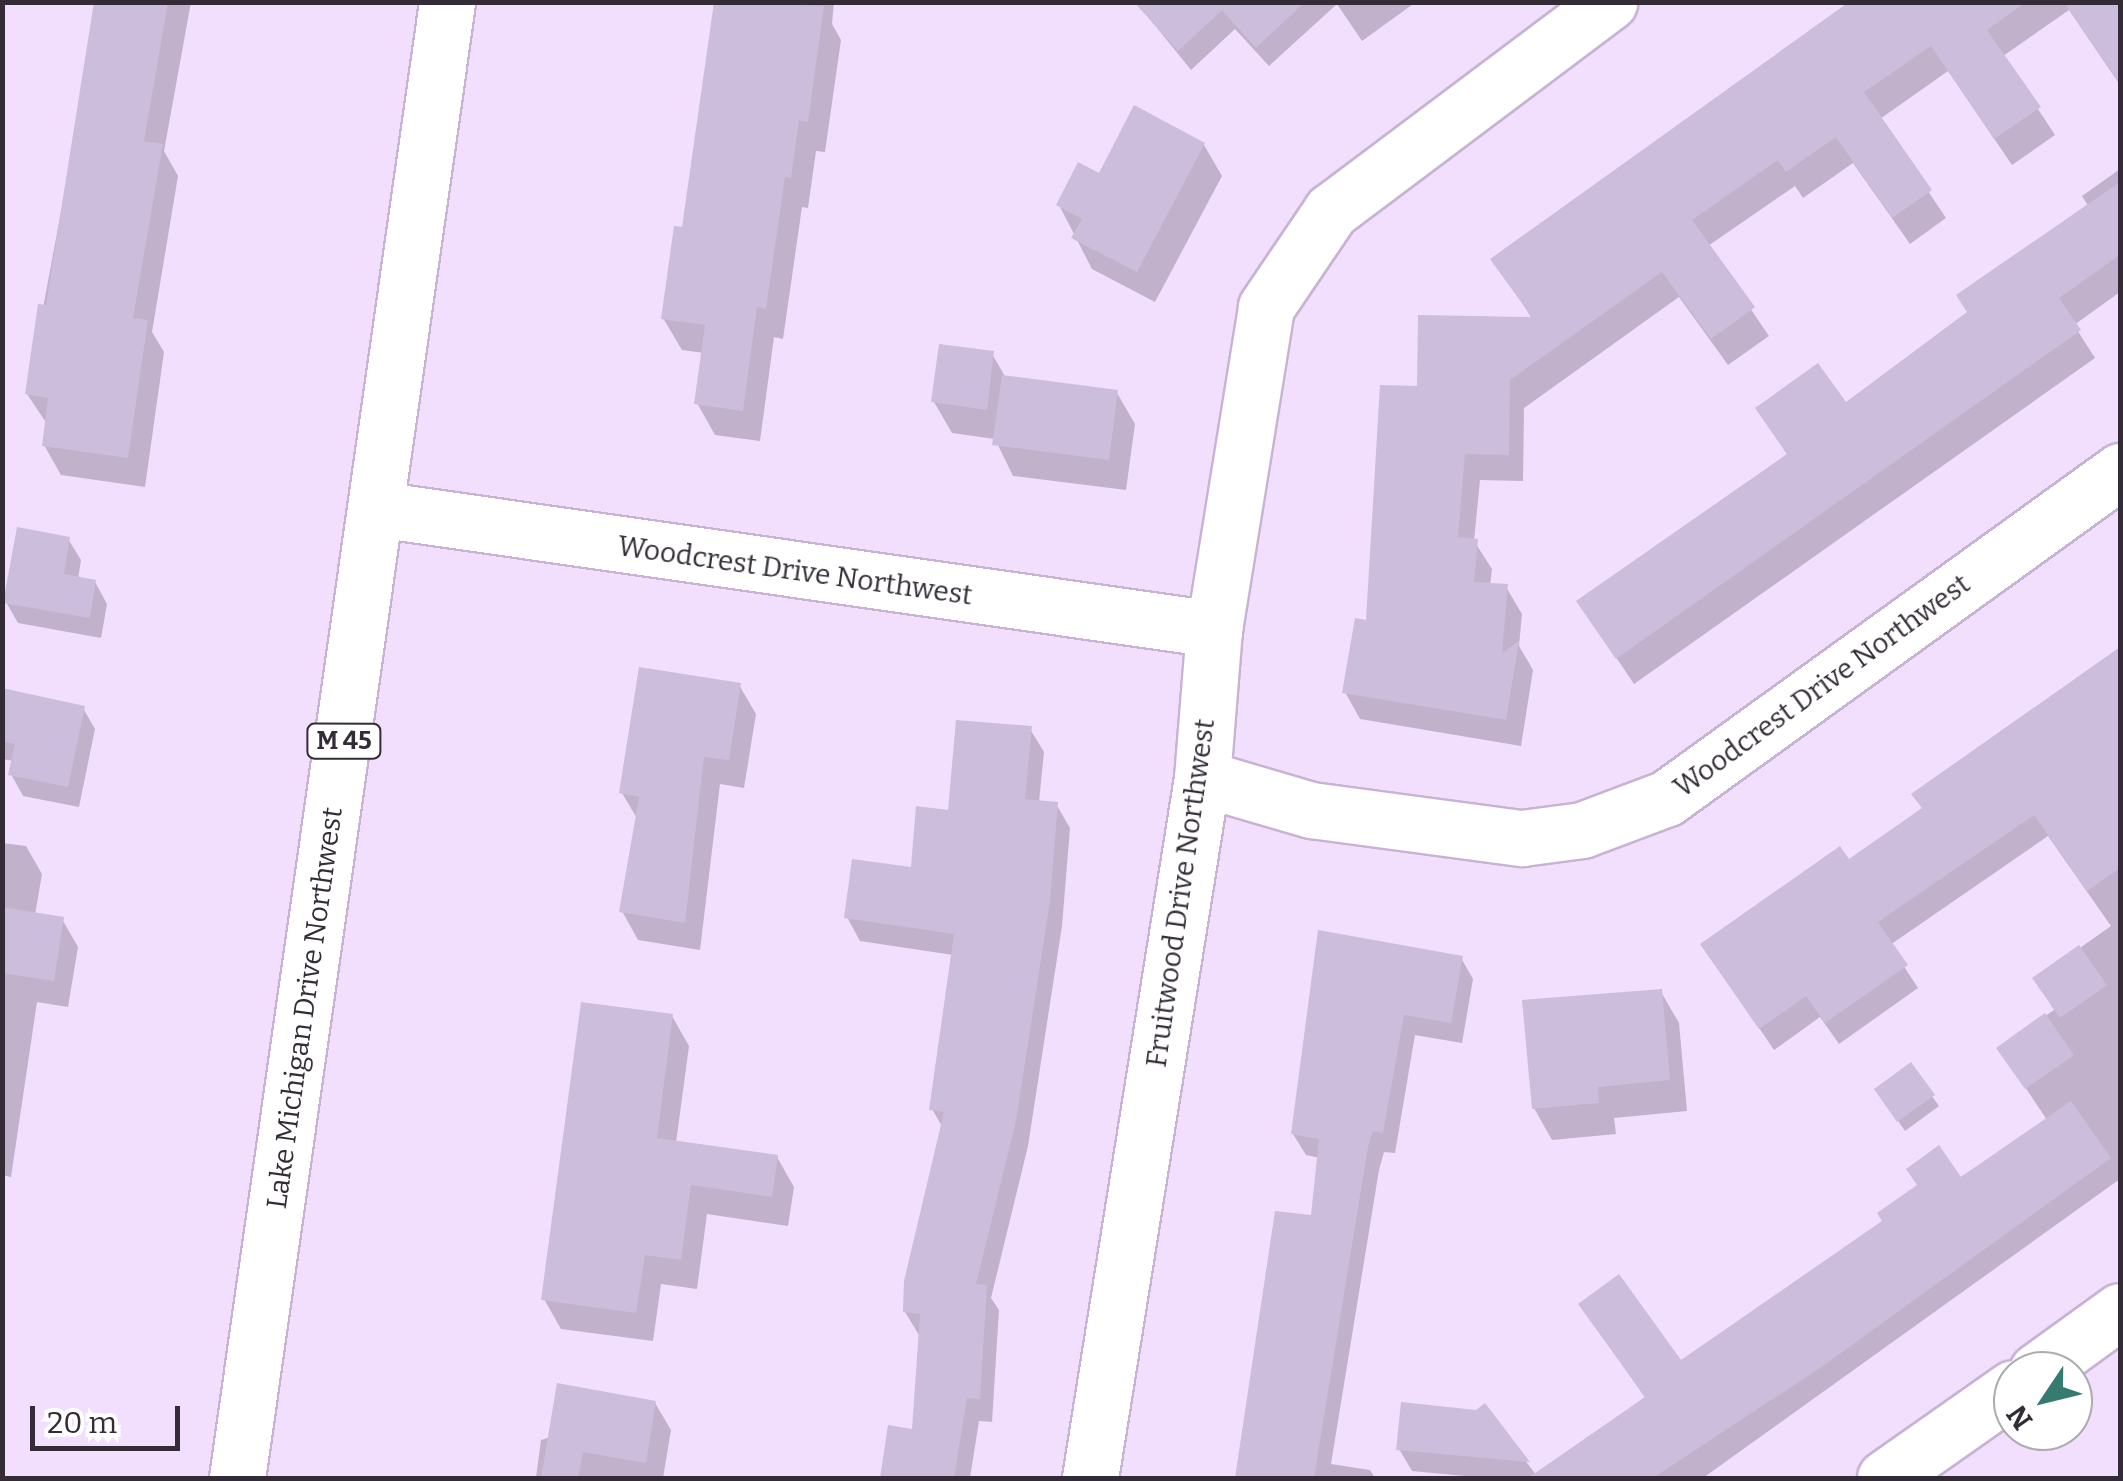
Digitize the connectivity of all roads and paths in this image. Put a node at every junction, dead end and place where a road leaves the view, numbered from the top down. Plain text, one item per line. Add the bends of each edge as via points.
1 (447, 2) edge
2 (1609, 2) edge
3 (2120, 471) edge
4 (377, 509) junction
5 (1214, 630) junction
6 (1202, 778) junction
7 (2120, 1311) edge
8 (2064, 1351) edge
9 (1993, 1402) edge
10 (237, 1478) edge
11 (1090, 1478) edge
12 (1885, 1478) edge

1 - 4 main road, Lake Michigan Drive Northwest / M 45
2 - 5 main road, Fruitwood Drive Northwest via 1331,211 1266,307
3 - 6 main road, Woodcrest Drive Northwest via 1667,798 1582,830 1522,838 1311,810
4 - 5 main road, Woodcrest Drive Northwest
4 - 10 main road, Lake Michigan Drive Northwest / M 45
5 - 6 main road, Fruitwood Drive Northwest
6 - 11 main road, Fruitwood Drive Northwest
7 - 8 main road
9 - 12 main road

